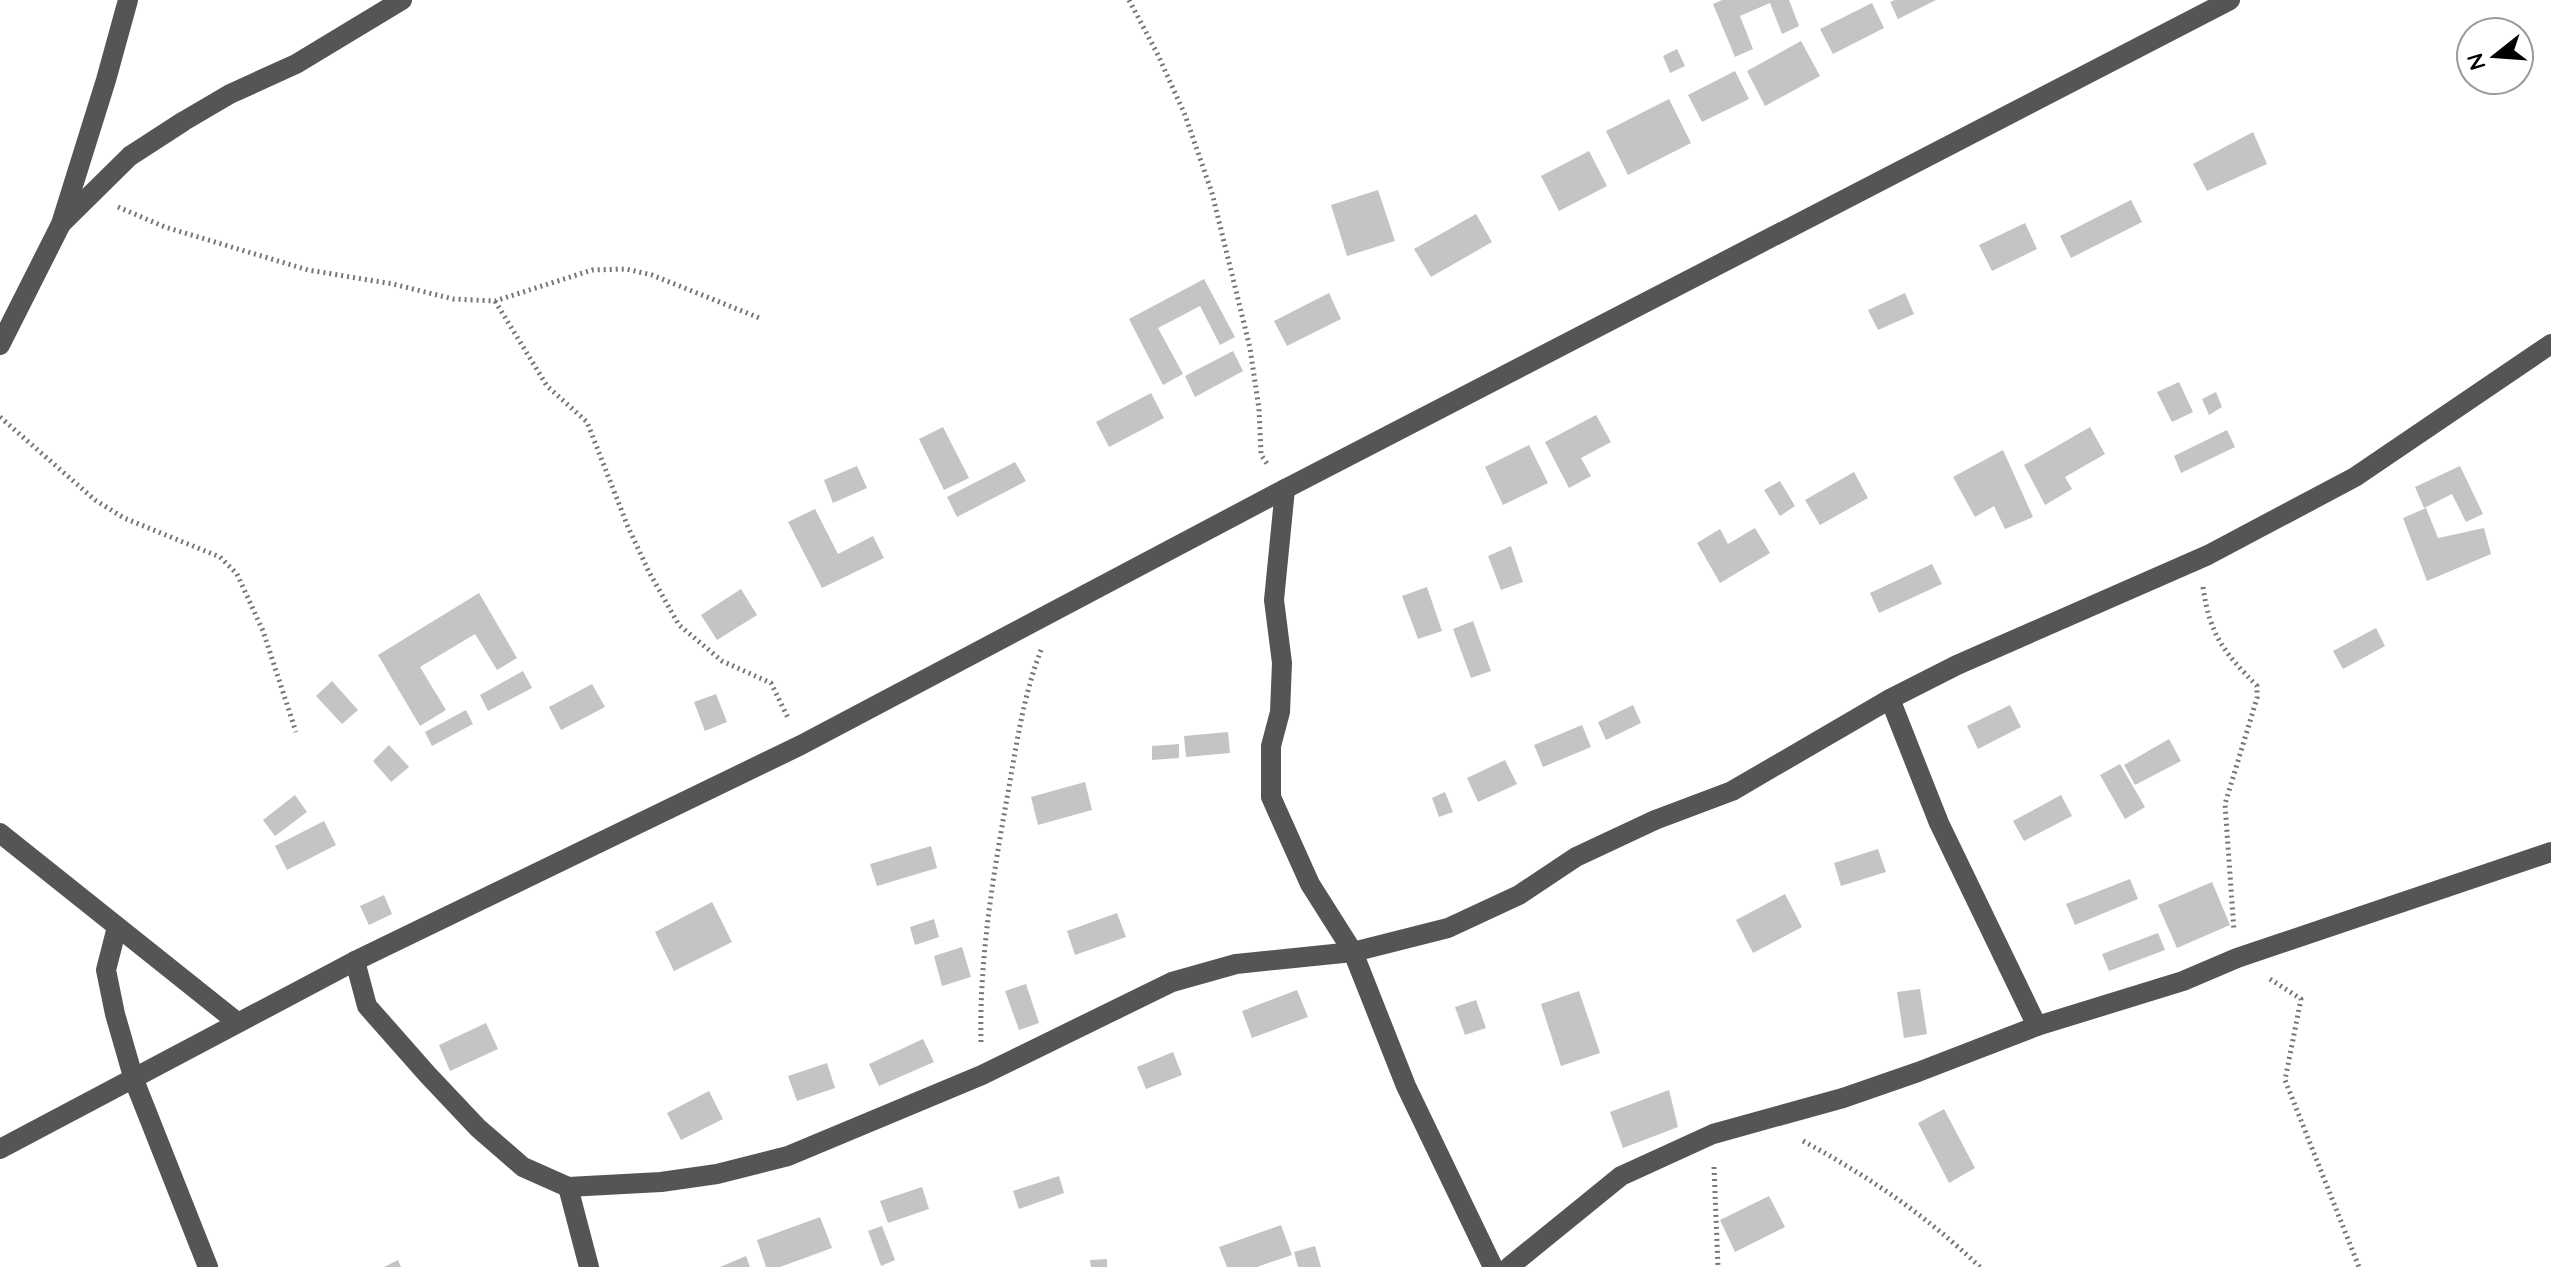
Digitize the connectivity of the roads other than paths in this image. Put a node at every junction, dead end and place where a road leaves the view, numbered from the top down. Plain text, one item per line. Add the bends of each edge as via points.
1 (128, 0) edge
2 (402, 0) edge
3 (2230, 0) edge
4 (61, 224) junction
5 (2551, 344) edge
6 (0, 345) edge
7 (1285, 489) junction
8 (1890, 699) junction
9 (0, 833) edge
10 (2551, 852) edge
11 (117, 927) junction
12 (1353, 952) junction
13 (355, 961) junction
14 (237, 1022) junction
15 (2037, 1026) junction
16 (134, 1080) junction
17 (0, 1149) edge
18 (568, 1187) junction
19 (208, 1267) edge
20 (589, 1267) edge
21 (1493, 1267) edge
22 (1509, 1267) edge

1 - 4 street
2 - 4 street via 296,64 230,94 130,156
3 - 7 street
4 - 6 street
5 - 8 street via 2355,477 2208,555
7 - 12 street via 1274,600 1282,663 1280,712 1271,746 1271,797 1310,884
7 - 13 street via 801,745
8 - 12 street via 1732,791 1576,857 1519,895 1448,928
8 - 15 street via 1939,823
9 - 11 street
10 - 15 street via 2183,981
11 - 14 street
11 - 16 street via 106,970
12 - 18 street via 1236,964 1172,982 982,1075 788,1156 661,1182
12 - 21 street via 1406,1086
13 - 14 street
13 - 18 street via 367,1006 427,1074 523,1167
14 - 16 street
15 - 22 street via 1918,1072 1713,1134 1621,1176
16 - 17 street
16 - 19 street
18 - 20 street

